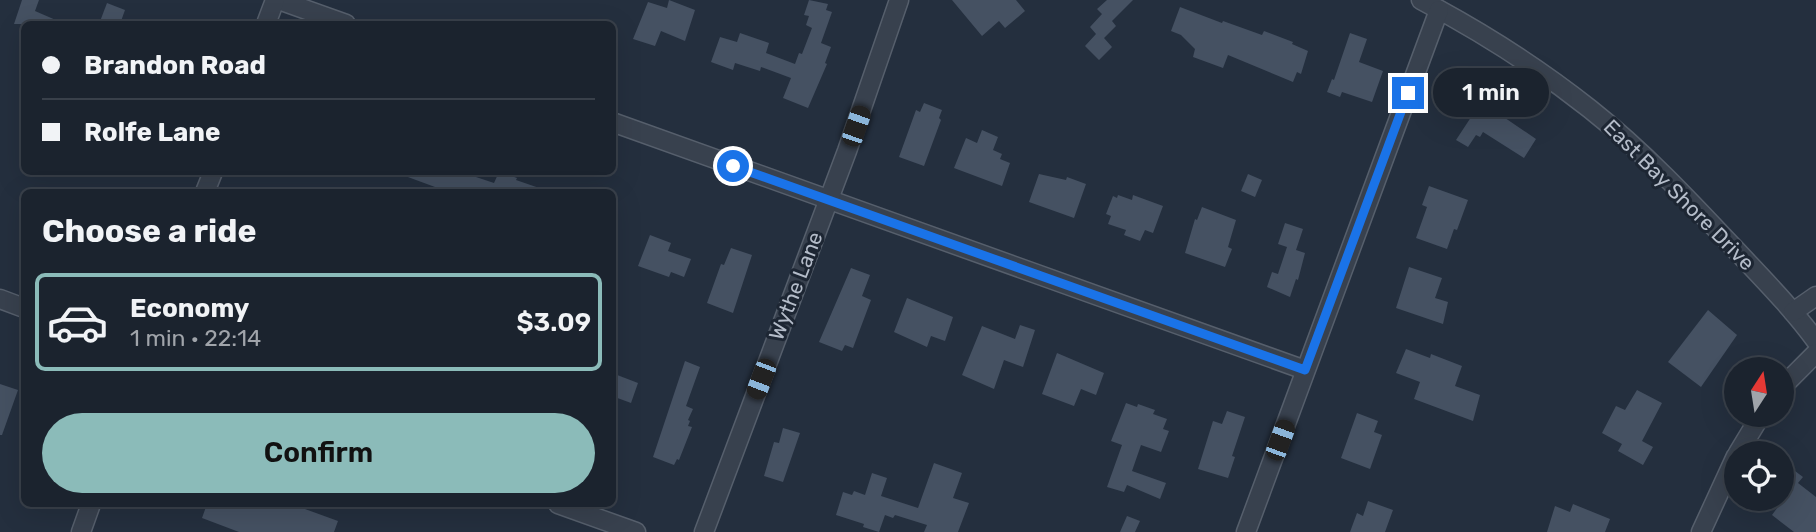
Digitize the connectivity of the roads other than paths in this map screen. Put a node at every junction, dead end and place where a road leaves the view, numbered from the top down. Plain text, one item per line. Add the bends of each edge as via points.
1 (277, 0) edge
2 (899, 0) edge
3 (1420, 0) edge
4 (1439, 10) junction
5 (267, 21) edge
6 (337, 21) edge
7 (616, 123) edge
8 (828, 201) junction
9 (1816, 296) edge
10 (0, 299) edge
11 (21, 308) edge
12 (1793, 312) junction
13 (1816, 341) edge
14 (1816, 353) edge
15 (1305, 370) junction
16 (1794, 375) edge
17 (1724, 483) edge
18 (90, 507) edge
19 (566, 507) edge
20 (81, 532) edge
21 (636, 532) edge
22 (704, 532) edge
23 (1246, 532) edge
24 (1701, 532) edge

1 - 5 street
1 - 6 street
2 - 8 street, Wythe Lane
3 - 4 street, East Bay Shore Drive
4 - 12 street, East Bay Shore Drive via 1550,78 1601,117 1695,206
4 - 15 street
7 - 8 street
8 - 15 street
8 - 22 street, Wythe Lane
9 - 12 street
10 - 11 street
12 - 13 street, East Bay Shore Drive
14 - 16 street
15 - 23 street
17 - 24 street
18 - 20 street
19 - 21 street

